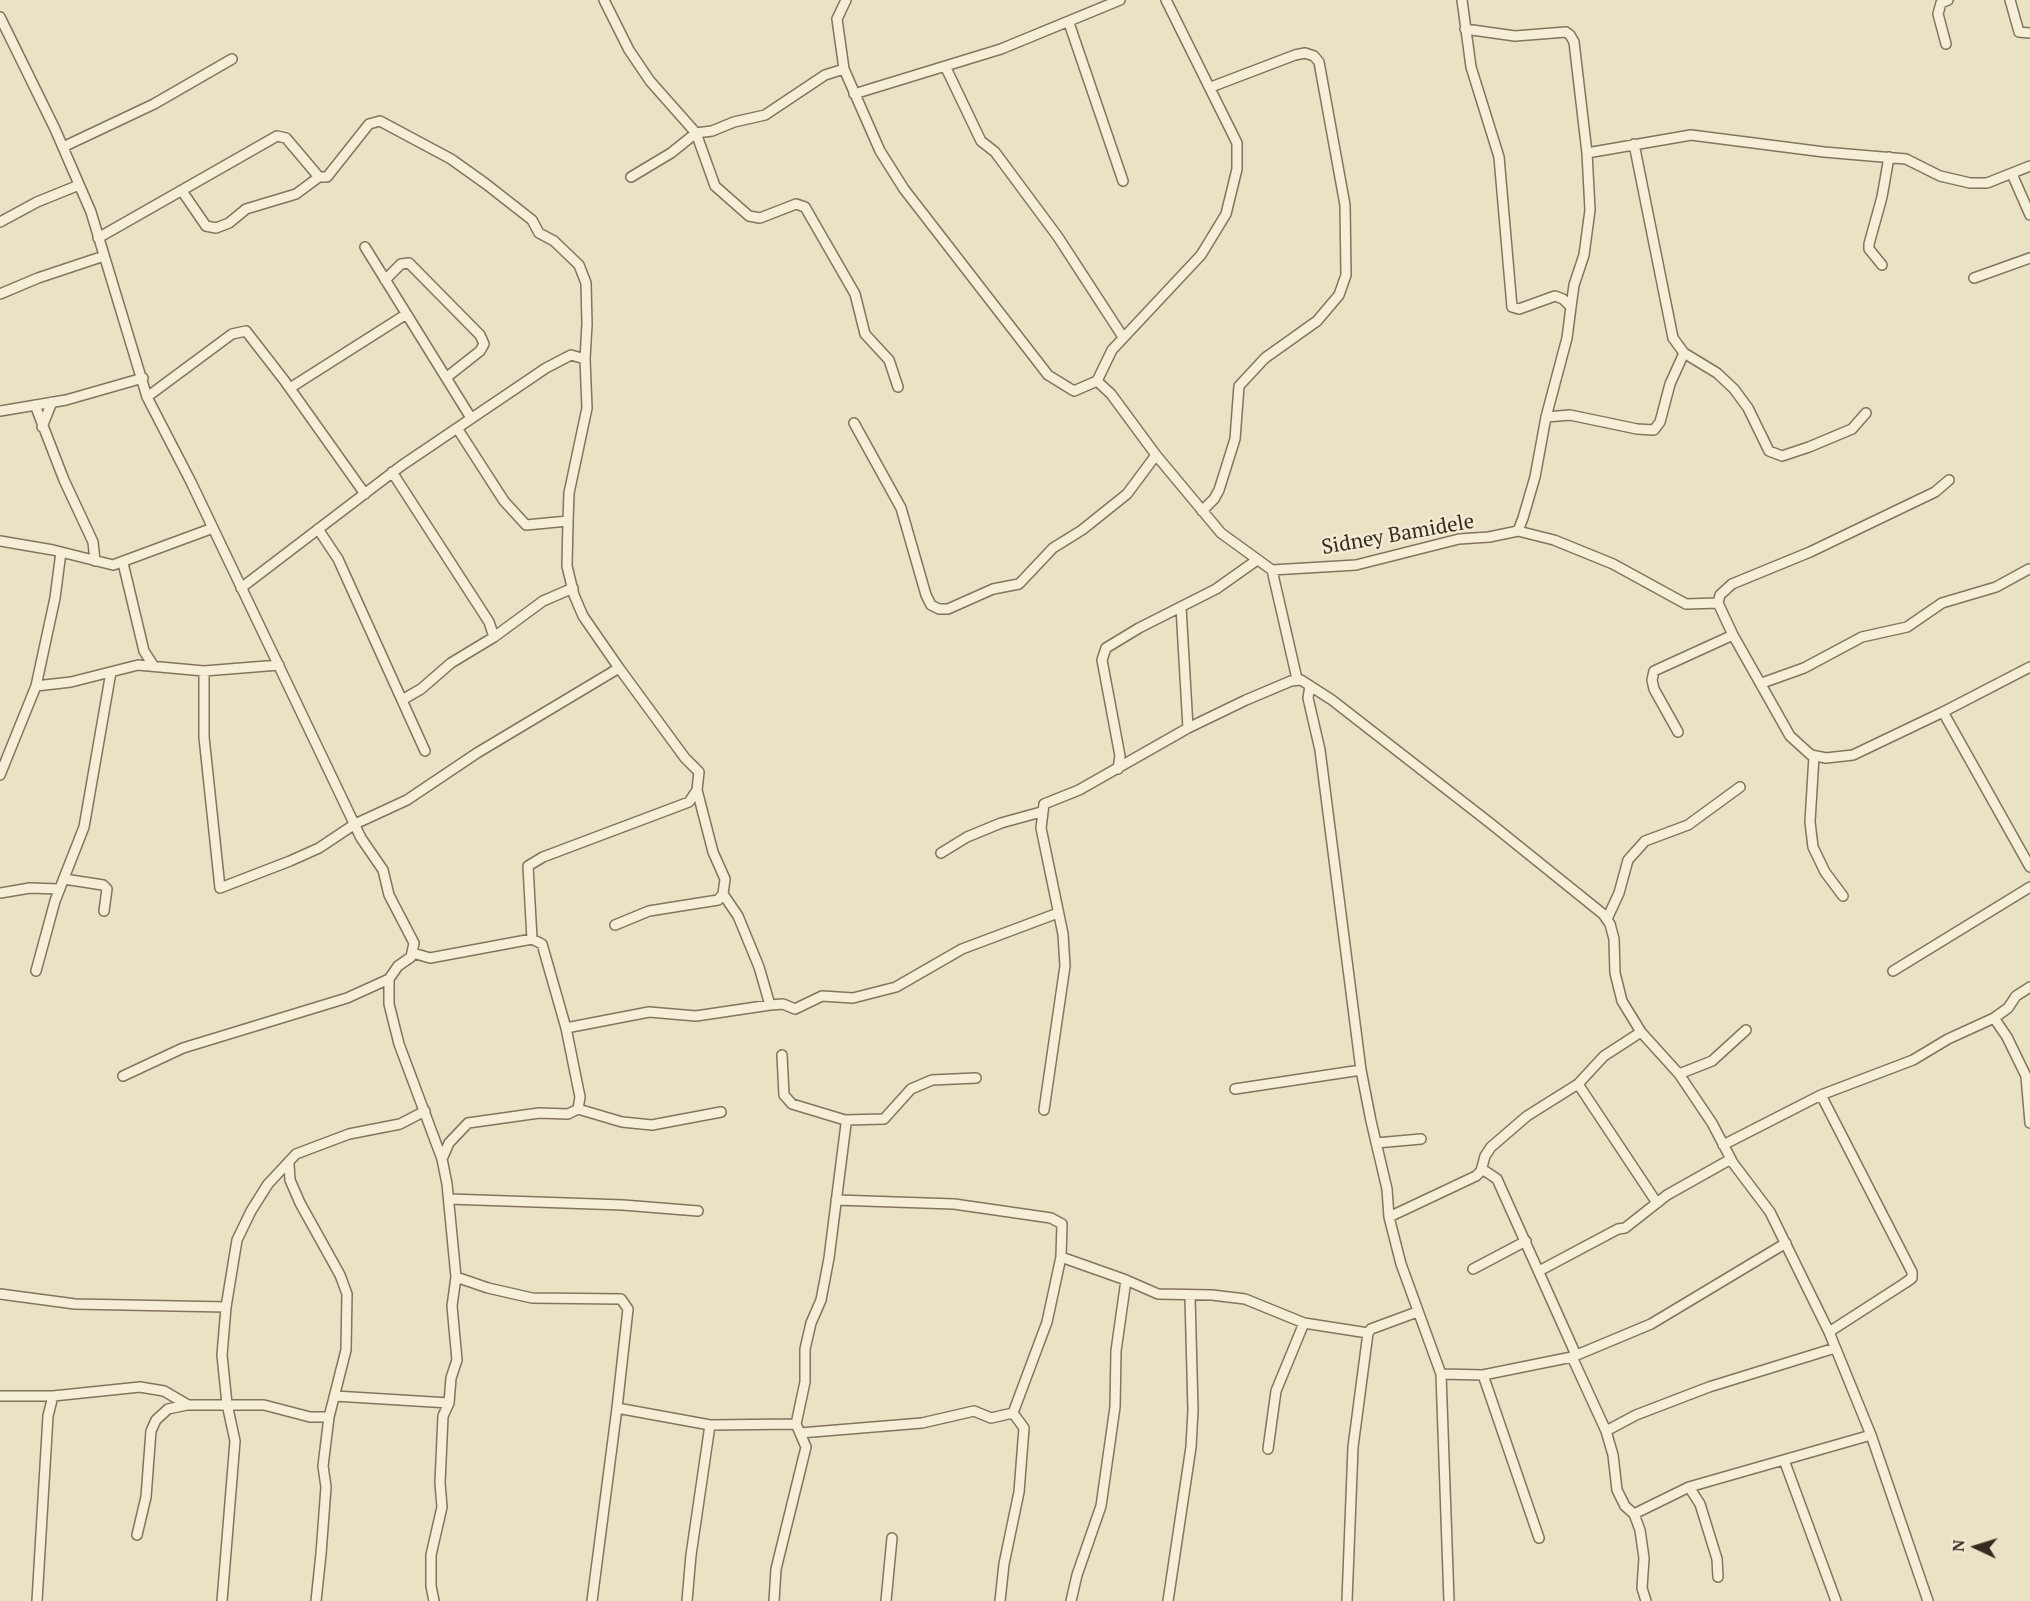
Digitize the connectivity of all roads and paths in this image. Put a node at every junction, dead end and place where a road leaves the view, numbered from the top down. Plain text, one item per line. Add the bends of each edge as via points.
1 (604, 0) edge
2 (846, 0) edge
3 (1120, 0) edge
4 (1166, 0) edge
5 (1462, 0) edge
6 (1948, 0) edge
7 (2010, 0) edge
8 (0, 17) edge
9 (1069, 23) junction
10 (1465, 29) junction
11 (2030, 33) edge
12 (9, 35) junction
13 (0, 41) edge
14 (1946, 44) dead end
15 (232, 59) dead end
16 (946, 68) junction
17 (844, 69) junction
18 (1211, 87) junction
19 (854, 94) junction
20 (696, 133) junction
21 (1634, 144) junction
22 (63, 147) junction
23 (1587, 153) junction
24 (1889, 157) junction
25 (2030, 166) edge
26 (2012, 174) junction
27 (319, 177) junction
28 (630, 177) dead end
29 (1123, 181) dead end
30 (79, 184) junction
31 (182, 191) junction
32 (2030, 215) edge
33 (0, 222) edge
34 (98, 238) junction
35 (365, 247) dead end
36 (104, 256) junction
37 (2030, 258) edge
38 (1882, 265) dead end
39 (1974, 278) dead end
40 (385, 280) junction
41 (0, 294) edge
42 (1571, 307) junction
43 (405, 315) junction
44 (1123, 337) junction
45 (1684, 353) junction
46 (580, 357) junction
47 (447, 377) junction
48 (143, 378) junction
49 (1097, 381) junction
50 (898, 387) dead end
51 (290, 388) junction
52 (147, 397) junction
53 (52, 402) junction
54 (35, 405) junction
55 (0, 411) edge
56 (1866, 412) dead end
57 (1546, 417) junction
58 (471, 418) junction
59 (854, 423) dead end
60 (42, 427) junction
61 (457, 428) junction
62 (1156, 455) junction
63 (392, 472) junction
64 (1949, 480) dead end
65 (364, 494) junction
66 (1202, 512) junction
67 (568, 521) junction
68 (213, 528) junction
69 (318, 529) junction
70 (1518, 531) junction
71 (0, 541) edge
72 (61, 552) junction
73 (92, 557) junction
74 (1257, 560) junction
75 (123, 563) junction
76 (2030, 569) edge
77 (1272, 570) junction
78 (241, 588) junction
79 (573, 588) junction
80 (1718, 603) junction
81 (1181, 607) junction
82 (1732, 635) junction
83 (494, 637) junction
84 (144, 651) junction
85 (138, 665) junction
86 (153, 665) junction
87 (279, 665) junction
88 (2030, 667) edge
89 (619, 668) junction
90 (204, 671) junction
91 (111, 672) junction
92 (1297, 679) junction
93 (1762, 683) junction
94 (1310, 686) junction
95 (36, 687) junction
96 (402, 700) junction
97 (1943, 712) junction
98 (1188, 728) junction
99 (1678, 732) dead end
100 (425, 751) dead end
101 (1120, 756) junction
102 (1814, 756) junction
103 (1131, 762) junction
104 (1118, 769) junction
105 (0, 775) edge
106 (1740, 787) dead end
107 (697, 789) junction
108 (1041, 812) junction
109 (355, 824) junction
110 (941, 853) dead end
111 (2030, 867) edge
112 (63, 879) junction
113 (2030, 887) edge
114 (60, 889) junction
115 (0, 893) edge
116 (723, 894) junction
117 (1843, 896) dead end
118 (104, 911) dead end
119 (1058, 913) junction
120 (1606, 919) junction
121 (615, 925) dead end
122 (532, 939) junction
123 (414, 953) junction
124 (36, 971) dead end
125 (1893, 971) dead end
126 (389, 979) junction
127 (2030, 987) edge
128 (770, 1005) junction
129 (1994, 1018) junction
130 (566, 1028) junction
131 (1746, 1030) dead end
132 (1641, 1032) junction
133 (782, 1055) dead end
134 (1361, 1070) junction
135 (1678, 1074) junction
136 (123, 1076) dead end
137 (976, 1078) dead end
138 (1578, 1084) junction
139 (1235, 1089) dead end
140 (1821, 1095) junction
141 (578, 1109) junction
142 (1044, 1110) dead end
143 (425, 1112) junction
144 (721, 1112) dead end
145 (845, 1120) junction
146 (2030, 1123) edge
147 (1421, 1139) dead end
148 (436, 1143) junction
149 (449, 1143) junction
150 (1376, 1143) junction
151 (1722, 1145) junction
152 (442, 1159) junction
153 (1731, 1159) junction
154 (289, 1164) junction
155 (1482, 1169) junction
156 (449, 1199) junction
157 (836, 1200) junction
158 (1657, 1203) junction
159 (698, 1211) dead end
160 (1389, 1217) junction
161 (1526, 1241) junction
162 (1786, 1243) junction
163 (1061, 1257) junction
164 (1473, 1269) dead end
165 (1539, 1271) junction
166 (456, 1277) junction
167 (1126, 1280) junction
168 (0, 1294) edge
169 (1190, 1297) junction
170 (226, 1306) junction
171 (1418, 1312) junction
172 (1304, 1323) junction
173 (1829, 1332) junction
174 (1368, 1333) junction
175 (1835, 1348) junction
176 (1574, 1356) junction
177 (1442, 1374) junction
178 (1483, 1375) junction
179 (0, 1396) edge
180 (53, 1396) junction
181 (335, 1396) junction
182 (449, 1403) junction
183 (227, 1404) junction
184 (188, 1405) junction
185 (617, 1408) junction
186 (1013, 1413) junction
187 (329, 1416) junction
188 (710, 1425) junction
189 (798, 1429) junction
190 (1606, 1431) junction
191 (1871, 1435) junction
192 (1268, 1449) dead end
193 (1784, 1460) junction
194 (1689, 1487) junction
195 (1634, 1514) junction
196 (137, 1535) dead end
197 (892, 1538) dead end
198 (1539, 1538) dead end
199 (1718, 1577) dead end
200 (37, 1601) edge
201 (222, 1601) edge
202 (316, 1601) edge
203 (434, 1601) edge
204 (592, 1601) edge
205 (687, 1601) edge
206 (774, 1601) edge
207 (886, 1601) edge
208 (1000, 1601) edge
209 (1071, 1601) edge
210 (1168, 1601) edge
211 (1347, 1601) edge
212 (1449, 1601) edge
213 (1646, 1601) edge
214 (1836, 1601) edge
215 (1928, 1601) edge

1 - 20 street via 650,81
2 - 17 street via 837,19
3 - 9 street
4 - 18 street
5 - 10 street
6 - 14 street via 1941,3 1938,14
7 - 11 street via 2019,32
8 - 12 street
9 - 16 street
9 - 29 street
10 - 23 street via 1515,36 1570,35
10 - 42 street via 1471,67 1499,157 1512,307 1519,309 1555,296
12 - 13 street
12 - 22 street
15 - 22 street via 154,104
16 - 19 street
16 - 44 street via 981,141 995,152 1058,237
17 - 19 street
17 - 20 street via 825,75 765,116
18 - 44 street via 1237,143 1237,169 1226,214 1194,264
18 - 66 street via 1295,55 1305,53 1319,62 1345,205 1346,275 1339,295 1317,321 1265,358 1239,386 1235,439 1219,490
19 - 49 street via 880,151 904,189 1038,364 1074,392
20 - 28 street
20 - 50 street via 715,186 749,216 760,218 796,204 805,207 848,280 866,334 889,360
21 - 23 street
21 - 24 street via 1704,135 1755,145
21 - 45 street via 1667,315 1673,338
22 - 30 street
23 - 42 street via 1590,210
24 - 26 street via 1906,159 1959,182 1987,183
24 - 38 street via 1869,244
25 - 26 street
26 - 32 street
27 - 31 street via 296,194 246,209 230,223 216,228 206,226
27 - 31 street via 286,138 278,136
27 - 46 street via 327,177 375,121 451,159 532,220 538,233 554,241 579,265 586,283 586,348
30 - 33 street
30 - 34 street
31 - 34 street
34 - 36 street
35 - 40 street
36 - 41 street
36 - 48 street
37 - 39 street
40 - 43 street
40 - 47 street via 401,264 409,263 480,334 484,344 480,351
42 - 57 street
43 - 47 street
43 - 51 street
44 - 49 street
45 - 56 street via 1718,373 1734,389 1769,451 1776,456 1794,453 1852,429
45 - 57 street via 1654,430 1570,415
46 - 58 street via 563,358
46 - 67 street via 587,408 569,493
47 - 58 street
48 - 52 street
48 - 53 street
49 - 62 street
51 - 52 street via 255,340 246,332 238,332
51 - 65 street
52 - 68 street
53 - 54 street
53 - 60 street
54 - 55 street
54 - 60 street
57 - 70 street via 1535,477
58 - 61 street
59 - 62 street via 901,508 926,595 931,605 939,609 1019,584 1047,553 1127,494
60 - 73 street via 93,542
61 - 63 street
61 - 67 street via 504,501 526,525
62 - 66 street
63 - 65 street
63 - 83 street via 489,622
64 - 80 street via 1935,492 1821,547 1732,584 1720,595
65 - 69 street
66 - 74 street via 1221,533
67 - 79 street via 567,566
68 - 75 street
68 - 78 street
69 - 78 street
69 - 96 street via 338,559
70 - 77 street, Sidney Bamidele via 1459,540 1356,565
70 - 80 street via 1554,540 1613,564 1686,604
71 - 72 street
72 - 73 street
72 - 95 street
73 - 75 street via 113,565
74 - 77 street
74 - 81 street via 1216,589
75 - 84 street
76 - 93 street via 1996,587 1942,603 1907,627 1862,637 1804,668
77 - 92 street
78 - 87 street
79 - 83 street via 543,601
79 - 89 street via 583,616
80 - 82 street
81 - 98 street
81 - 101 street via 1115,641 1102,656
82 - 93 street
82 - 99 street via 1654,671 1654,689
83 - 96 street
84 - 85 street
84 - 86 street
85 - 86 street
85 - 91 street
86 - 90 street
87 - 90 street
87 - 109 street
88 - 97 street
89 - 107 street via 699,772
89 - 109 street via 407,800
90 - 109 street via 204,737 220,888 300,857
91 - 95 street
91 - 112 street via 84,827
92 - 94 street
92 - 98 street
93 - 102 street via 1790,736
94 - 120 street via 1412,762
94 - 134 street via 1308,698 1320,750
95 - 105 street
96 - 100 street
97 - 102 street via 1852,755
97 - 111 street
98 - 103 street
101 - 103 street
101 - 104 street
102 - 117 street via 1810,822 1813,847
103 - 104 street
104 - 108 street via 1050,800
106 - 120 street via 1688,825 1645,841 1628,860 1619,893
107 - 116 street via 713,852 725,879
107 - 122 street via 689,802 530,864 526,871
108 - 110 street via 976,833
108 - 119 street
109 - 123 street via 383,870 389,895 414,943
112 - 114 street
112 - 118 street via 105,886
113 - 125 street
114 - 115 street
114 - 124 street
116 - 121 street via 718,900 649,910
116 - 128 street via 738,916
119 - 128 street via 962,948 896,987 853,998 822,996 795,1009 783,1004
119 - 142 street via 1065,974
120 - 132 street via 1614,939 1618,992
122 - 123 street via 440,957 423,958
122 - 130 street via 544,947
123 - 126 street
126 - 136 street via 347,998 183,1048
126 - 143 street via 389,1004 399,1044
127 - 129 street
128 - 130 street via 696,1016 649,1012
129 - 140 street via 1913,1060
129 - 146 street via 2026,1076
130 - 141 street via 578,1081
131 - 135 street via 1712,1061
132 - 135 street
132 - 138 street via 1604,1056
133 - 145 street via 784,1095 792,1104
134 - 139 street
134 - 150 street
135 - 151 street
137 - 145 street via 932,1080 911,1089 884,1119
138 - 155 street via 1527,1116 1491,1147
138 - 158 street
140 - 151 street
140 - 173 street via 1912,1272 1912,1278
141 - 144 street via 622,1122 652,1125
141 - 149 street via 568,1114 539,1113 468,1123
143 - 148 street
143 - 154 street via 400,1124 317,1145 296,1154
145 - 157 street
147 - 150 street
148 - 149 street
148 - 152 street
149 - 152 street
150 - 160 street
151 - 153 street
152 - 156 street
153 - 158 street
153 - 162 street via 1770,1212
154 - 170 street via 268,1184 237,1240
154 - 181 street via 290,1180 300,1203 347,1294 346,1350
155 - 160 street via 1476,1176
155 - 161 street via 1497,1179
156 - 159 street
156 - 166 street
157 - 163 street via 954,1204 1051,1218 1062,1224
157 - 189 street via 821,1299 806,1349
158 - 165 street via 1625,1228
160 - 171 street
161 - 164 street
161 - 165 street
162 - 173 street
162 - 176 street via 1651,1324
163 - 167 street
163 - 186 street via 1047,1322
165 - 176 street
166 - 182 street via 452,1306 458,1350
166 - 185 street via 532,1298 621,1299 628,1309
167 - 169 street via 1158,1294
167 - 209 street via 1116,1351 1115,1407 1101,1506
168 - 170 street via 75,1304
169 - 172 street via 1245,1299
169 - 210 street via 1191,1447
170 - 183 street via 222,1355
171 - 174 street
171 - 177 street
172 - 174 street
172 - 192 street via 1276,1391
173 - 175 street
174 - 211 street via 1353,1447
175 - 190 street via 1709,1387
175 - 191 street
176 - 178 street
176 - 190 street
177 - 178 street
177 - 212 street
178 - 198 street
179 - 180 street
180 - 184 street via 140,1387 164,1391
180 - 200 street via 48,1416
181 - 182 street
181 - 187 street
182 - 203 street via 443,1416 442,1507 431,1555
183 - 184 street
183 - 187 street via 264,1405 310,1417
183 - 201 street via 235,1442
184 - 196 street via 168,1409 151,1431 146,1497
185 - 188 street
185 - 204 street
186 - 189 street via 992,1418 974,1411 922,1423
186 - 208 street via 1023,1428 1023,1438 1019,1492
187 - 202 street
188 - 189 street
188 - 205 street
189 - 206 street via 806,1447 776,1569
190 - 195 street via 1614,1455 1617,1490 1624,1506
191 - 193 street
191 - 215 street
193 - 194 street
193 - 214 street
194 - 195 street
194 - 199 street via 1700,1504 1717,1559
195 - 213 street via 1644,1558 1642,1588
197 - 207 street

